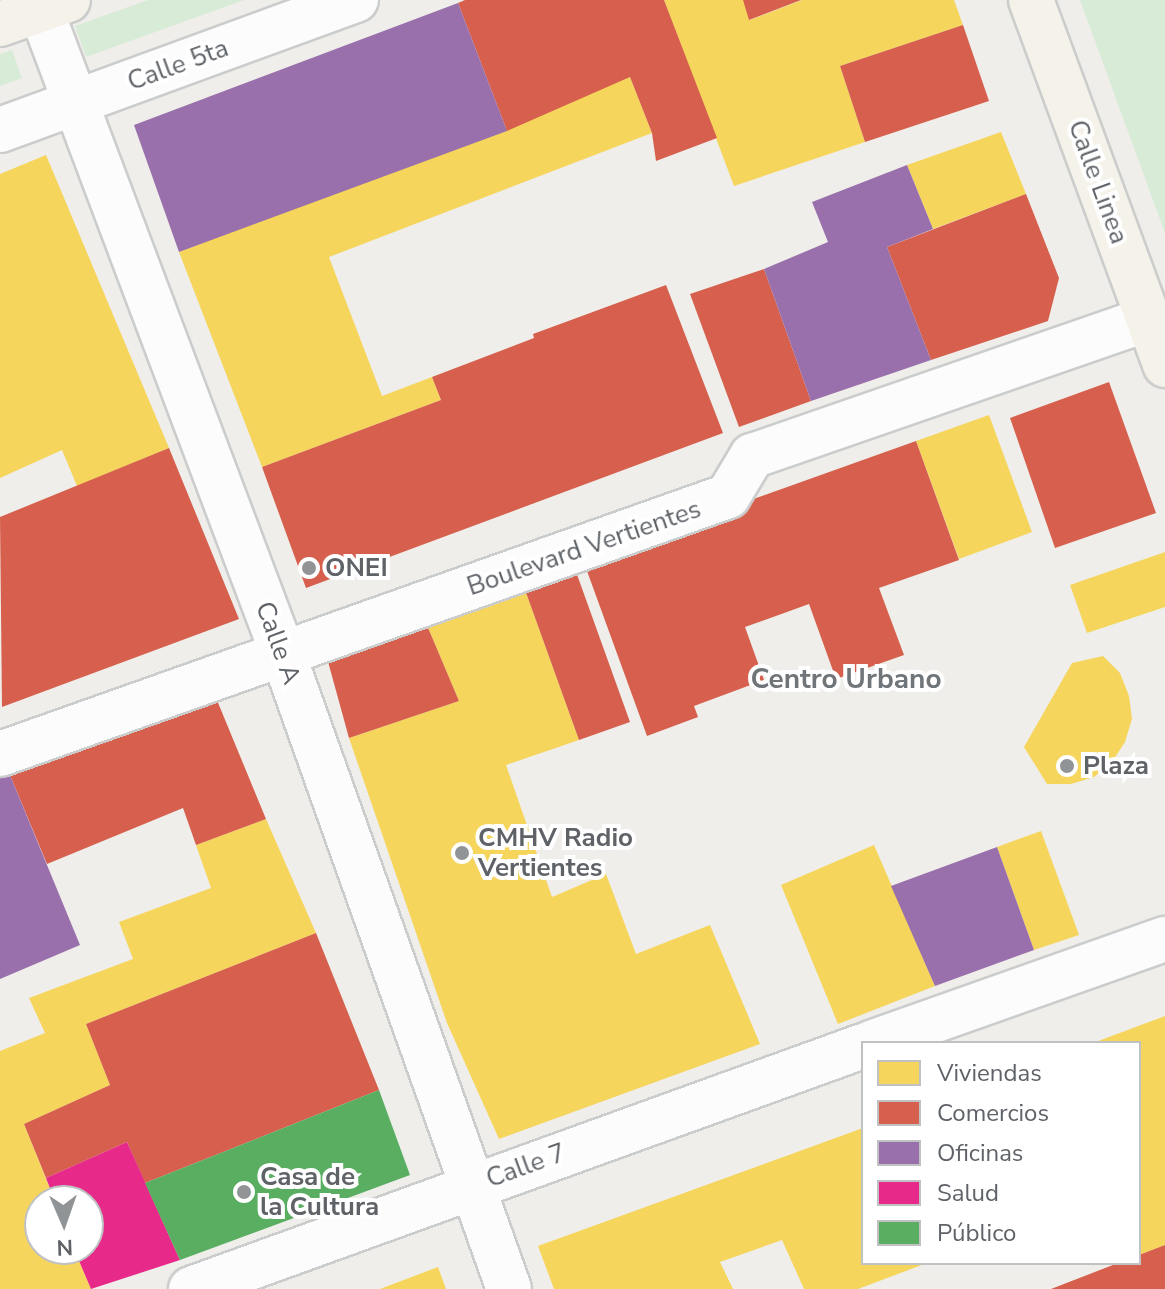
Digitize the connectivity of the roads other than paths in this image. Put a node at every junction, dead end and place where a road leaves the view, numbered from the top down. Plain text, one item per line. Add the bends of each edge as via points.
1 (356, 0) edge
2 (1031, 0) edge
3 (48, 3) edge
4 (0, 24) edge
5 (74, 103) junction
6 (0, 130) edge
7 (1148, 319) junction
8 (1165, 365) edge
9 (283, 654) junction
10 (0, 754) edge
11 (1165, 939) edge
12 (877, 1041) edge
13 (861, 1047) edge
14 (473, 1184) junction
15 (191, 1289) edge
16 (509, 1289) edge

1 - 5 street, Calle 5ta
2 - 7 main road, Calle Linea
3 - 4 main road
3 - 5 street, Calle A
5 - 6 street, Calle 5ta
5 - 9 street, Calle A
7 - 8 main road, Calle Linea
7 - 9 street, Boulevard Vertientes via 752,456 728,496
9 - 10 street, Boulevard Vertientes
9 - 14 street, Calle A
11 - 12 street
13 - 14 street, Calle 7
14 - 15 street, Calle 7
14 - 16 street, Calle A

